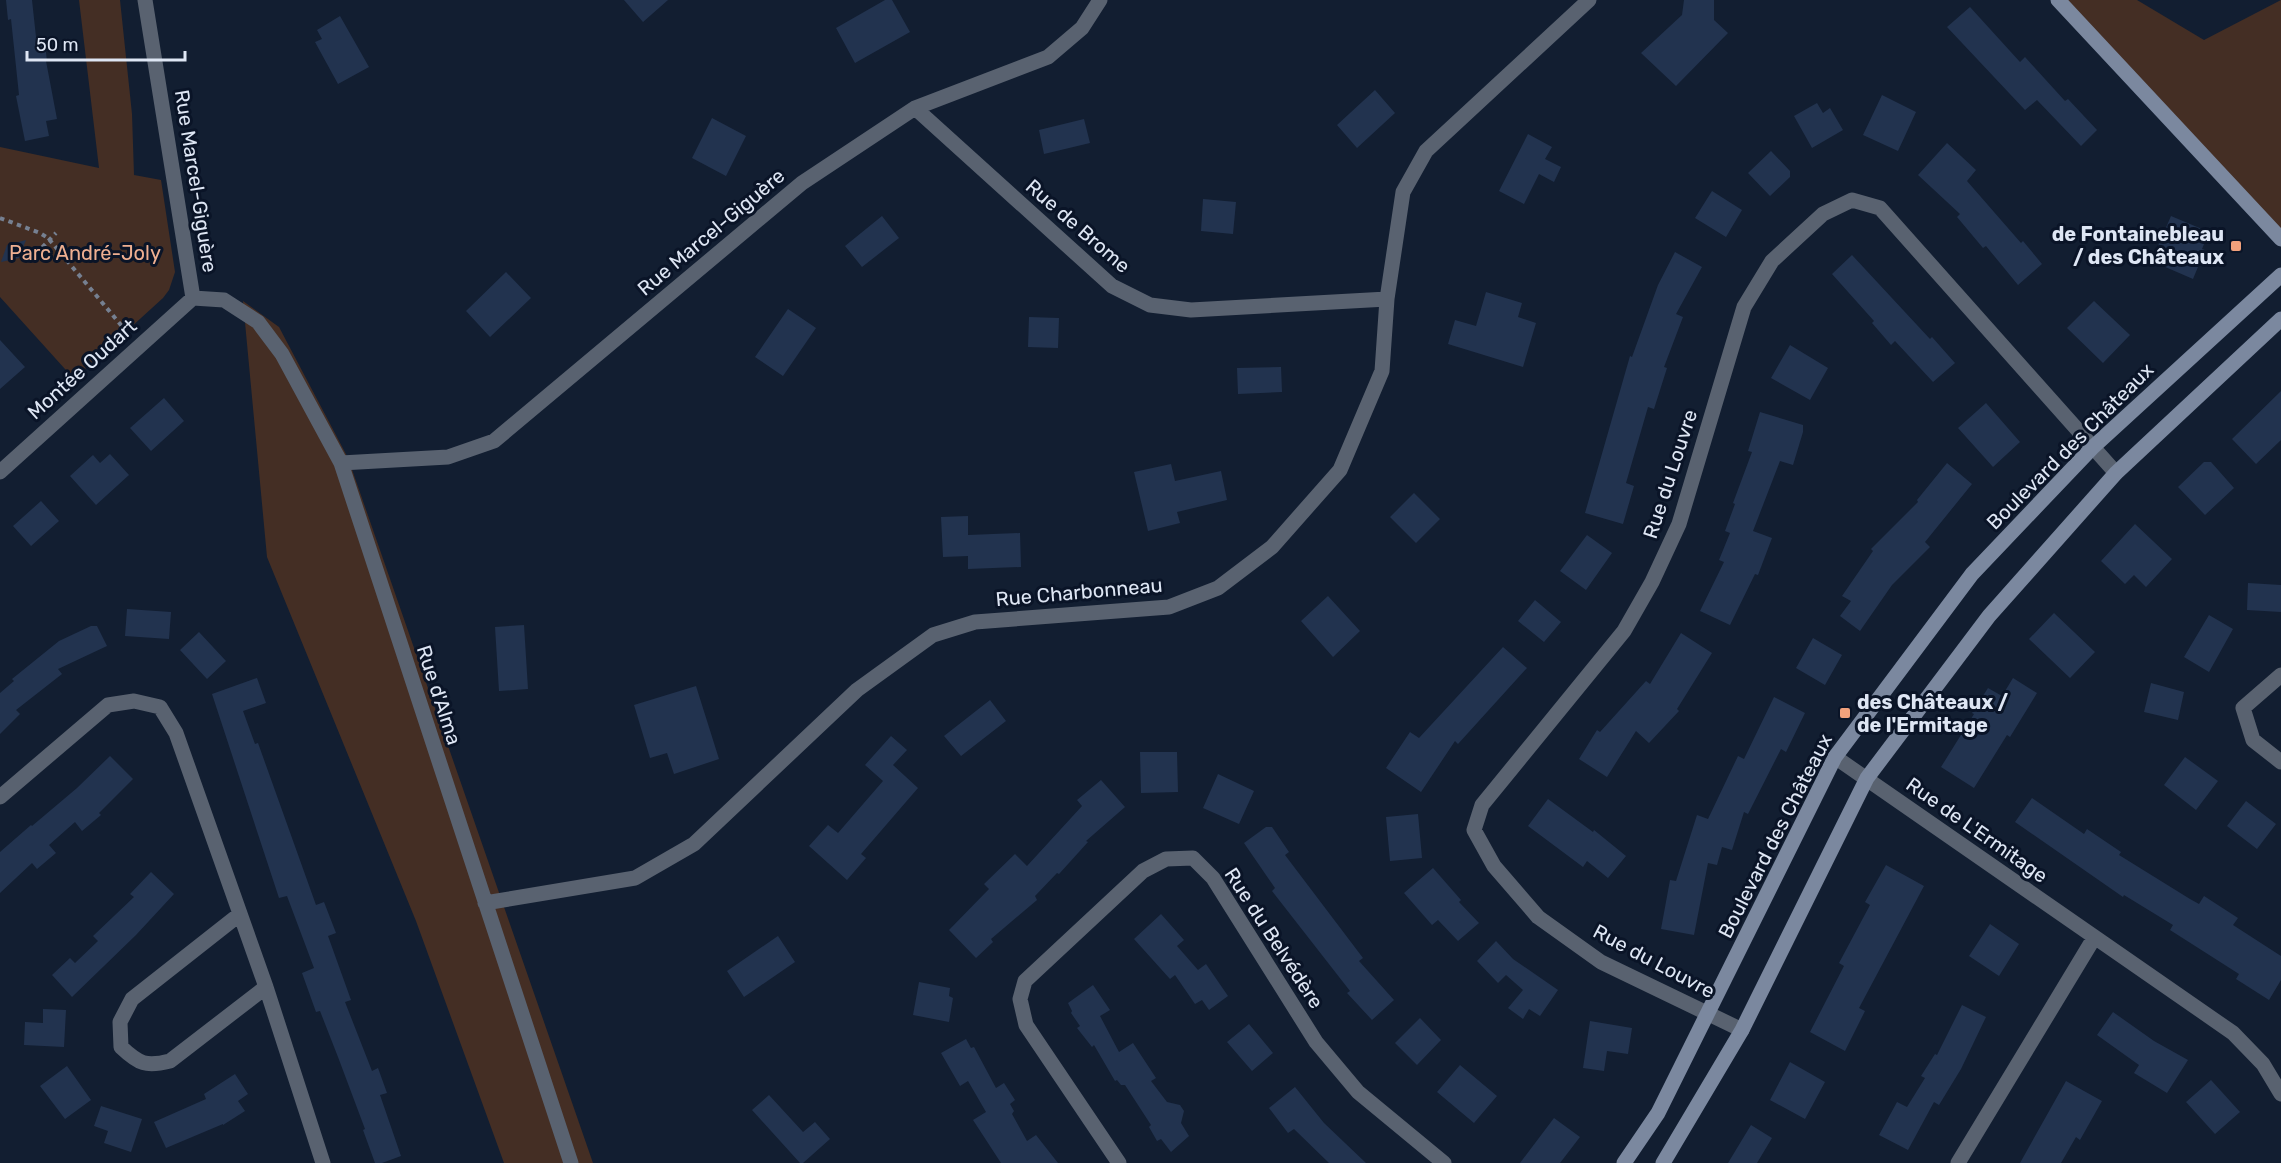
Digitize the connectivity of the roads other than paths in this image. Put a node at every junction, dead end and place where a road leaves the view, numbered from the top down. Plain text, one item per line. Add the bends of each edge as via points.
1 (146, 0) edge
2 (1100, 0) edge
3 (1588, 0) edge
4 (2058, 0) edge
5 (915, 108) junction
6 (2281, 239) edge
7 (2281, 275) edge
8 (193, 298) junction
9 (1387, 299) junction
10 (2281, 319) edge
11 (2092, 448) junction
12 (341, 463) junction
13 (0, 472) edge
14 (2116, 473) junction
15 (2281, 675) edge
16 (1835, 757) junction
17 (2281, 762) edge
18 (1867, 778) junction
19 (0, 797) edge
20 (485, 903) junction
21 (240, 914) junction
22 (2094, 938) junction
23 (266, 987) junction
24 (1709, 1014) junction
25 (1742, 1030) junction
26 (2281, 1094) edge
27 (323, 1163) edge
28 (571, 1163) edge
29 (1119, 1163) edge
30 (1444, 1163) edge
31 (1624, 1163) edge
32 (1663, 1163) edge
33 (1958, 1163) edge

1 - 8 street, Rue Marcel-Giguère
2 - 5 street, Rue Marcel-Giguère via 1082,28 1048,57
3 - 9 street, Rue Charbonneau via 1426,151 1403,192
4 - 6 street
5 - 9 street, Rue de Brome via 1112,286 1150,305 1191,310
5 - 12 street, Rue Marcel-Giguère via 802,183 494,441 448,457
7 - 11 street, Boulevard des Châteaux
8 - 12 street, Rue d'Alma via 224,300 258,322 282,354
8 - 13 street, Montée Oudart
9 - 20 street, Rue Charbonneau via 1382,371 1340,470 1272,547 1218,588 1169,607 975,622 933,635 857,690 694,844 635,878
10 - 14 street
11 - 14 street, Rue du Louvre
11 - 16 street, Boulevard des Châteaux via 1972,574
11 - 24 street, Rue du Louvre via 1880,208 1852,200 1823,214 1772,261 1744,307 1678,524 1652,582 1624,631 1482,805 1474,830 1494,866 1538,917 1601,962
12 - 20 street, Rue d'Alma
14 - 18 street via 1989,616
15 - 17 street via 2243,708 2253,740
16 - 18 street, Rue de L'Ermitage
16 - 24 street, Boulevard des Châteaux
18 - 22 street, Rue de L'Ermitage
18 - 25 street
19 - 21 street via 108,705 134,700 160,707 176,733
20 - 28 street, Rue d'Alma
21 - 23 street
21 - 23 street via 132,999 120,1022 121,1047 135,1061 152,1065 170,1061
22 - 26 street, Rue de L'Ermitage via 2233,1033 2263,1064
22 - 33 street
23 - 27 street
24 - 25 street, Rue du Louvre
24 - 31 street, Boulevard des Châteaux via 1658,1113
25 - 32 street
29 - 30 street, Rue du Belvédère via 1026,1025 1020,999 1025,981 1143,871 1166,859 1193,858 1213,878 1316,1042 1358,1092

